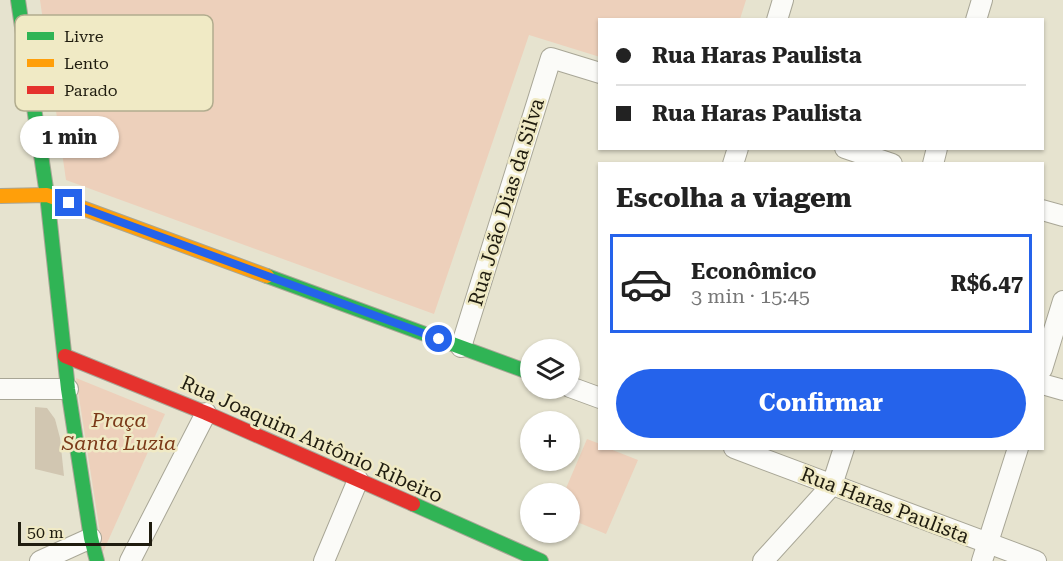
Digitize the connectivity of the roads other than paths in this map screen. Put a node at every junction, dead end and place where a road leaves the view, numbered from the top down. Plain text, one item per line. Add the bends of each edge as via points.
1 (18, 0) edge
2 (783, 0) edge
3 (982, 0) edge
4 (20, 15) edge
5 (778, 18) edge
6 (977, 18) edge
7 (598, 72) edge
8 (35, 111) edge
9 (851, 150) edge
10 (886, 162) edge
11 (47, 195) junction
12 (0, 196) edge
13 (1044, 211) edge
14 (1063, 216) edge
15 (1063, 301) edge
16 (461, 346) junction
17 (65, 356) junction
18 (1044, 363) edge
19 (520, 369) edge
20 (1044, 385) edge
21 (68, 389) junction
22 (0, 390) edge
23 (1063, 390) edge
24 (580, 391) edge
25 (598, 397) edge
26 (206, 413) junction
27 (739, 450) edge
28 (843, 450) edge
29 (1017, 450) edge
30 (358, 480) junction
31 (832, 485) junction
32 (91, 538) junction
33 (985, 552) edge
34 (518, 556) edge
35 (40, 561) edge
36 (97, 561) edge
37 (130, 561) edge
38 (324, 561) edge
39 (541, 561) edge
40 (763, 561) edge
41 (1036, 561) edge

1 - 4 street
2 - 5 street
3 - 6 street
7 - 16 street, Rua João Dias da Silva via 551,58
8 - 11 street
9 - 10 street
11 - 12 street
11 - 16 street
11 - 17 street
13 - 14 street
15 - 18 street
16 - 19 street
17 - 21 street
17 - 26 street, Rua Joaquim Antônio Ribeiro
20 - 23 street
21 - 22 street
21 - 32 street
24 - 25 street
26 - 30 street, Rua Joaquim Antônio Ribeiro
26 - 37 street
27 - 31 street, Rua Haras Paulista
28 - 31 street
29 - 33 street
30 - 34 street, Rua Joaquim Antônio Ribeiro
30 - 38 street
31 - 33 street, Rua Haras Paulista
31 - 40 street
32 - 35 street
32 - 36 street
33 - 41 street, Rua Haras Paulista
34 - 39 street, Rua Joaquim Antônio Ribeiro

